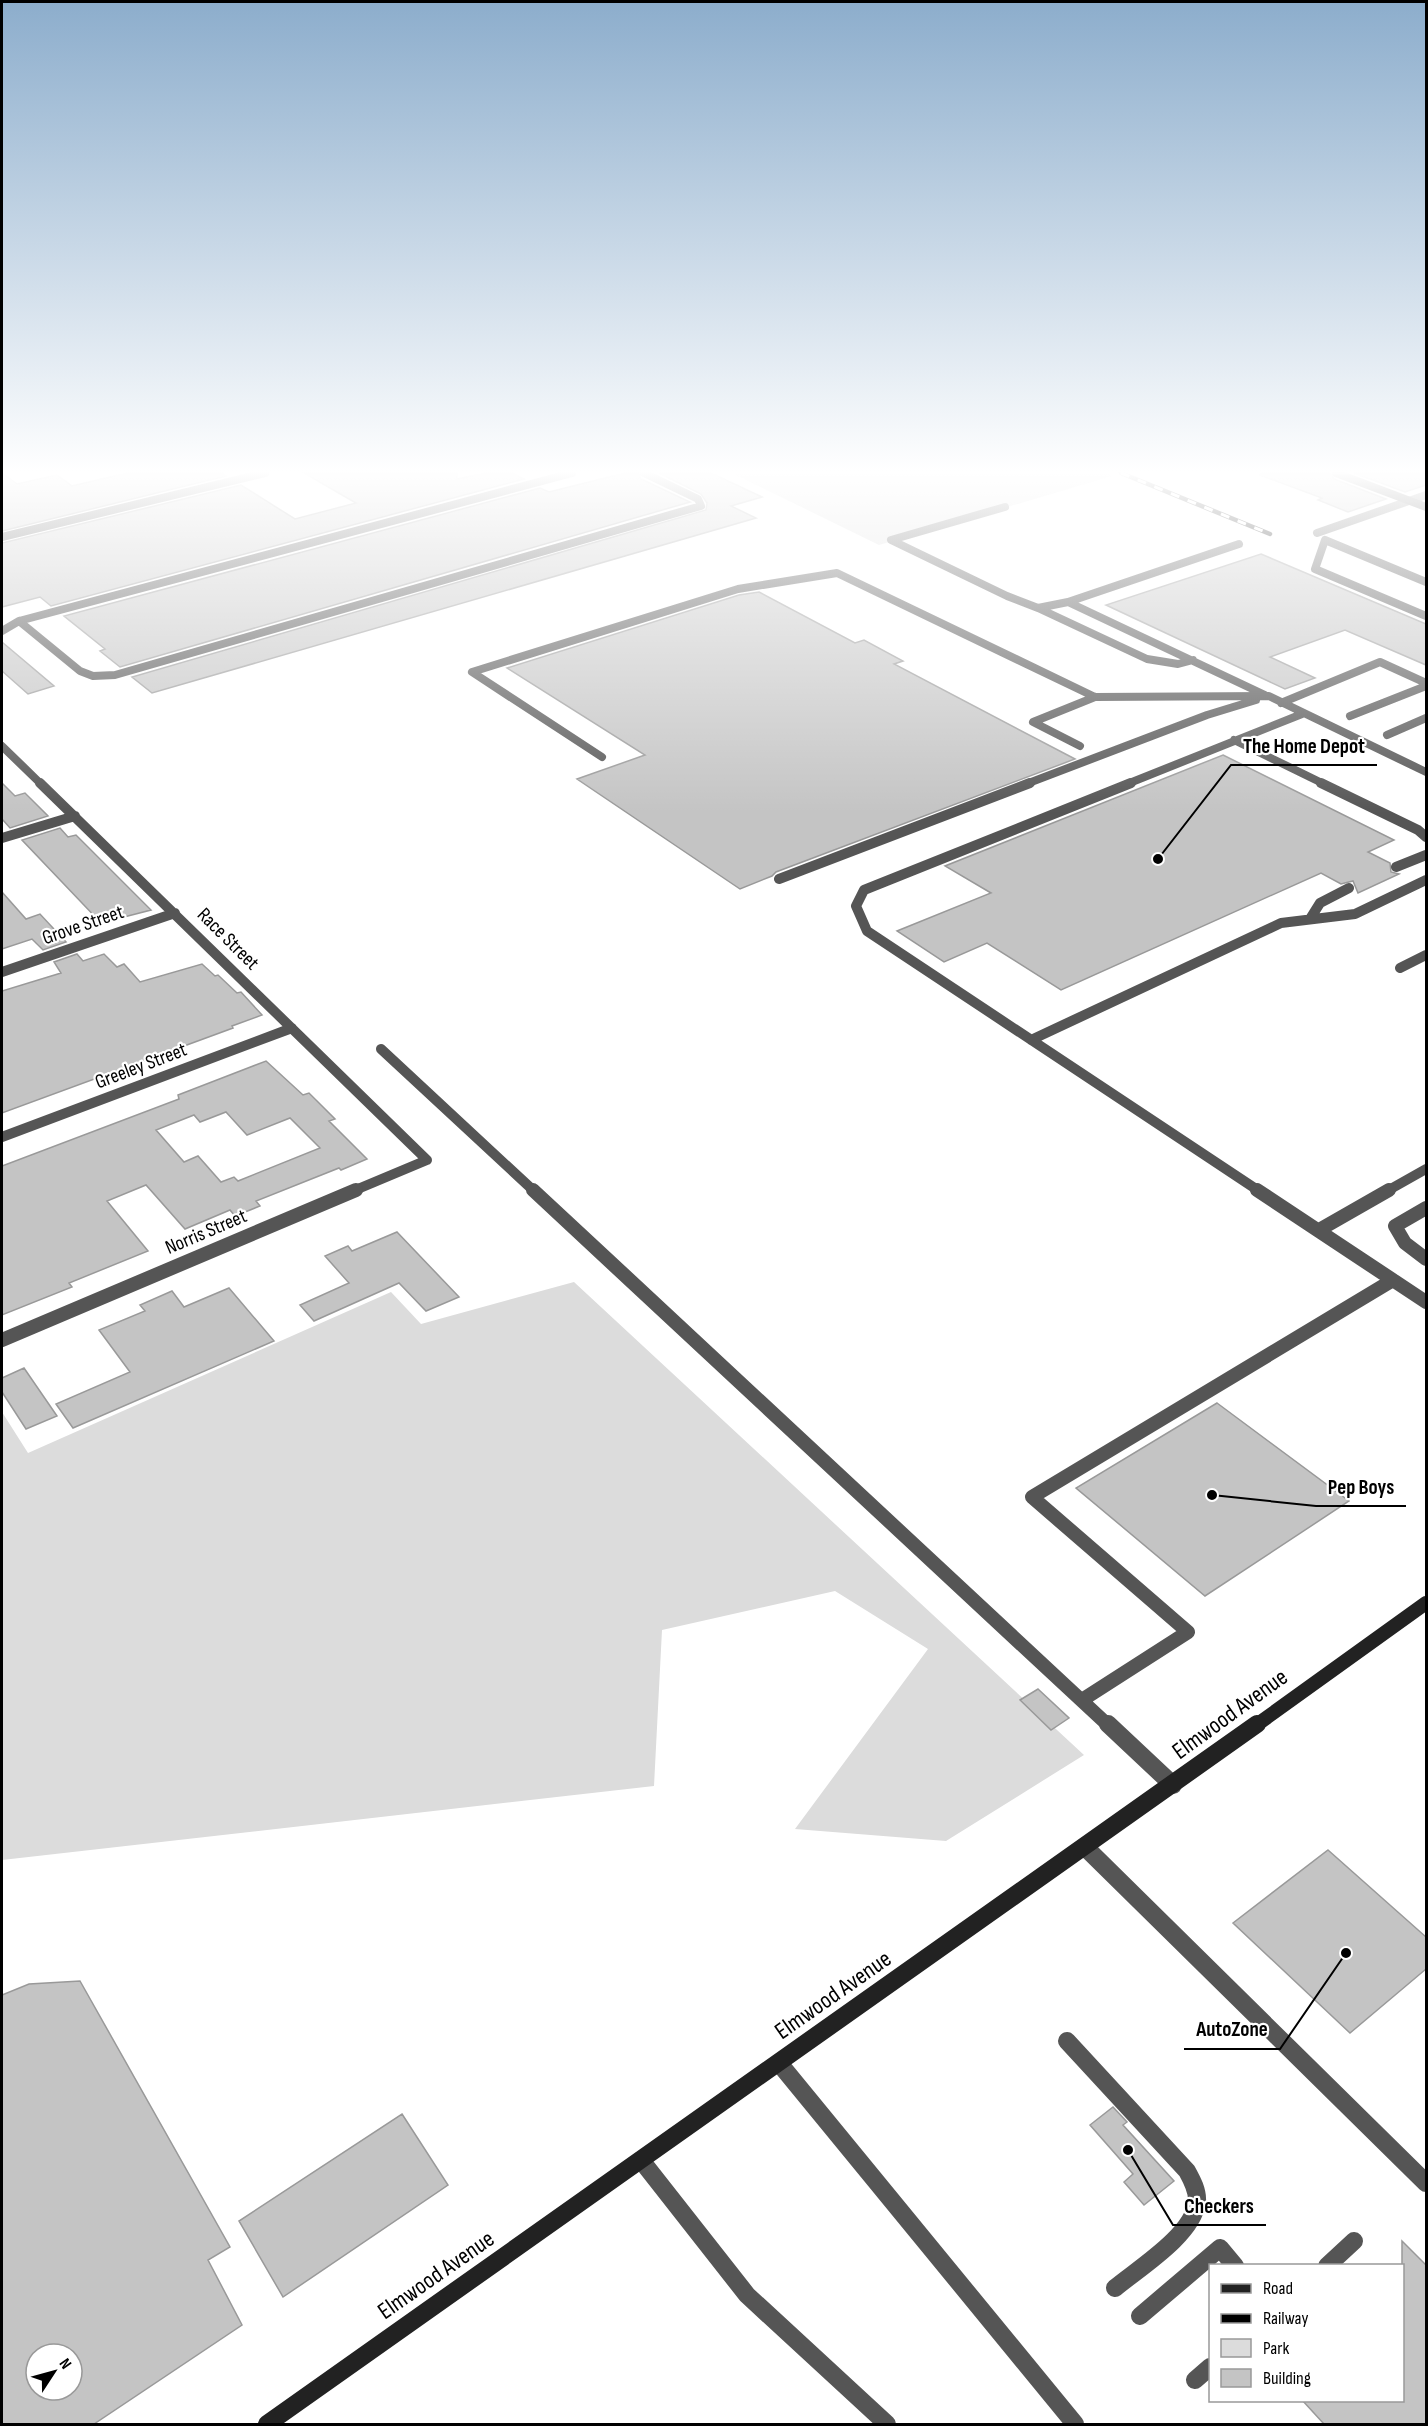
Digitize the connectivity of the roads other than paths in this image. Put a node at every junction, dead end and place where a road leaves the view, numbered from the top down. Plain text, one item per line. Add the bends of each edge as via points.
1 (144, 586) edge
2 (428, 586) edge
3 (760, 586) edge
4 (864, 586) edge
5 (986, 586) edge
6 (1115, 586) edge
7 (1356, 586) edge
8 (1068, 602) junction
9 (1038, 608) junction
10 (1426, 616) edge
11 (20, 621) junction
12 (2, 622) edge
13 (2, 631) edge
14 (1193, 660) junction
15 (1426, 684) edge
16 (1269, 696) junction
17 (1095, 697) junction
18 (1281, 703) junction
19 (1302, 714) junction
20 (1350, 716) dead end
21 (1426, 718) edge
22 (1387, 735) dead end
23 (1234, 740) junction
24 (2, 746) edge
25 (1080, 746) dead end
26 (602, 757) dead end
27 (1426, 772) edge
28 (75, 816) junction
29 (1426, 837) edge
30 (2, 838) edge
31 (1426, 855) edge
32 (1396, 867) dead end
33 (779, 879) dead end
34 (1426, 880) edge
35 (1349, 888) dead end
36 (175, 913) junction
37 (1310, 919) junction
38 (1426, 955) edge
39 (1400, 968) dead end
40 (2, 972) edge
41 (292, 1028) junction
42 (1031, 1040) junction
43 (381, 1049) dead end
44 (2, 1137) edge
45 (427, 1161) joint
46 (1426, 1169) edge
47 (1426, 1208) edge
48 (1320, 1230) junction
49 (1426, 1259) edge
50 (1393, 1280) junction
51 (1426, 1302) edge
52 (2, 1340) edge
53 (1426, 1603) edge
54 (1082, 1700) junction
55 (1173, 1785) junction
56 (1085, 1847) junction
57 (1066, 2042) dead end
58 (779, 2063) junction
59 (641, 2160) junction
60 (1426, 2183) edge
61 (1354, 2241) dead end
62 (1234, 2264) edge
63 (1327, 2264) edge
64 (1115, 2288) dead end
65 (1140, 2316) dead end
66 (267, 2424) edge
67 (886, 2424) edge
68 (1075, 2424) edge

1 - 11 street
2 - 11 street via 115,675 80,671
3 - 26 street via 472,672
4 - 17 street
5 - 9 street
6 - 8 street
7 - 10 street
8 - 9 street
8 - 14 street
9 - 14 street via 1147,659 1178,664
11 - 12 street
11 - 13 street
14 - 16 street
15 - 18 street via 1380,662
15 - 20 street
16 - 17 street
16 - 18 street
16 - 33 street via 1207,715
17 - 25 street via 1033,722
18 - 19 street
19 - 23 street
19 - 27 street
21 - 22 street
23 - 29 street
23 - 42 street via 864,890 856,906 867,931
24 - 28 street, Race Street
28 - 30 street
28 - 36 street, Race Street
31 - 32 street
34 - 37 street via 1355,914
35 - 37 street via 1319,905
36 - 40 street, Grove Street
36 - 41 street, Race Street
37 - 42 street via 1281,923
38 - 39 street
41 - 44 street, Greeley Street
41 - 45 street, Race Street
42 - 48 street
43 - 54 street
45 - 52 street, Norris Street
46 - 48 street
47 - 49 street via 1395,1226 1405,1243
48 - 50 street
50 - 51 street
50 - 54 street via 1032,1497 1188,1632
53 - 55 street, Elmwood Avenue
54 - 55 street
55 - 56 street, Elmwood Avenue
56 - 58 street, Elmwood Avenue
56 - 60 street
57 - 64 street via 1187,2171 1195,2185 1197,2202 1191,2219
58 - 59 street, Elmwood Avenue
58 - 68 street
59 - 66 street, Elmwood Avenue
59 - 67 street via 747,2295
61 - 63 street
62 - 65 street via 1220,2248

